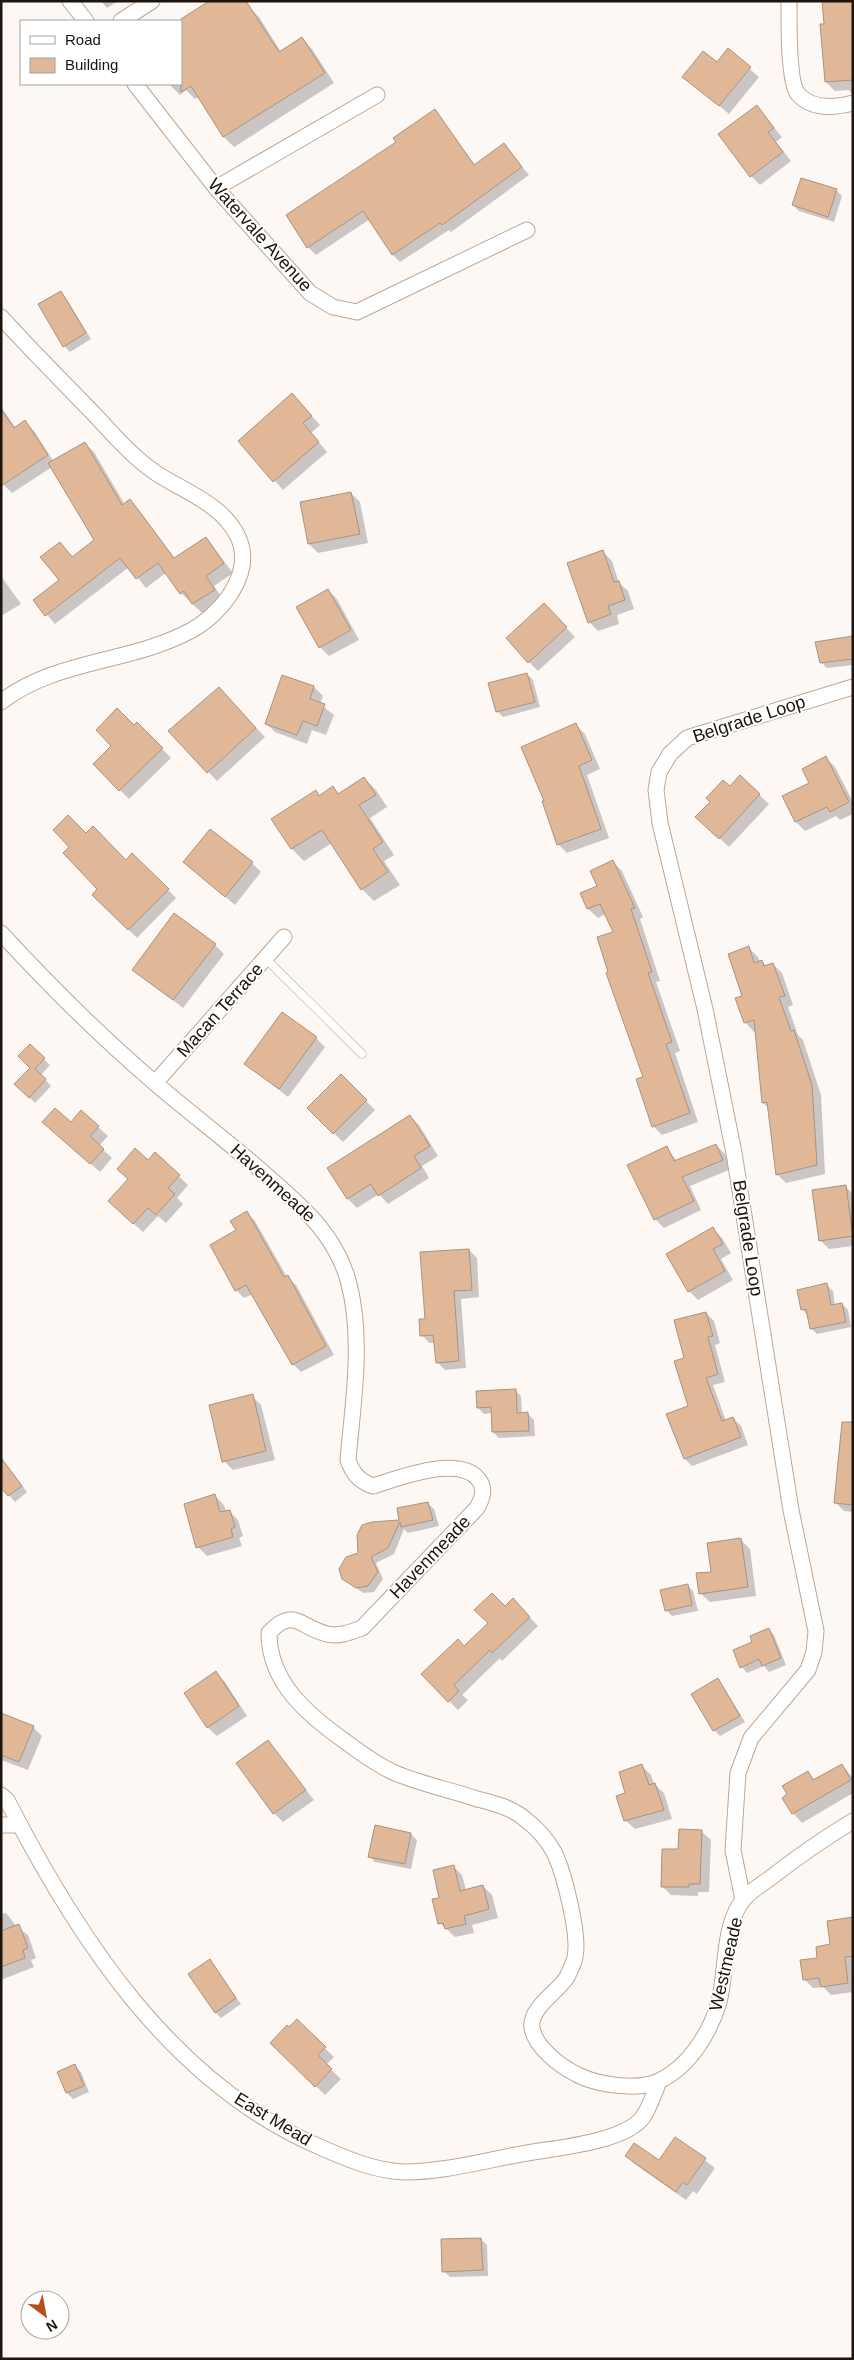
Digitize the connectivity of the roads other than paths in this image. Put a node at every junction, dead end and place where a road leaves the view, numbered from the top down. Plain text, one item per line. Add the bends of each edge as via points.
1 (70, 1) edge
2 (152, 1) edge
3 (789, 1) edge
4 (85, 20) edge
5 (123, 20) edge
6 (136, 85) edge
7 (377, 95) dead end
8 (853, 103) edge
9 (216, 188) junction
10 (527, 230) dead end
11 (1, 317) edge
12 (853, 687) edge
13 (1, 702) edge
14 (1, 933) edge
15 (284, 937) dead end
16 (266, 959) junction
17 (362, 1054) dead end
18 (155, 1083) junction
19 (1, 1795) edge
20 (853, 1821) edge
21 (1, 1825) edge
22 (20, 1825) junction
23 (743, 1900) junction
24 (659, 2082) junction

1 - 4 street
2 - 5 street
3 - 8 street via 791,65 796,93 806,101 833,108
6 - 9 street, Watervale Avenue
7 - 9 street
9 - 10 street, Watervale Avenue via 310,293 333,307 357,312
11 - 13 street via 131,454 156,473 195,493 231,526 238,537 242,562 237,582 225,602 191,630 134,652 49,676
12 - 23 street, Belgrade Loop via 687,738 670,754 659,772 656,790 660,823 705,1009 734,1152 791,1510 816,1631 808,1670 751,1738 738,1773 733,1850
14 - 18 street, Havenmeade
15 - 16 street, Macan Terrace
16 - 17 lane
16 - 18 street, Macan Terrace
18 - 24 street, Havenmeade via 312,1216 341,1261 348,1281 355,1325 356,1358 348,1460 353,1473 373,1486 436,1469 463,1469 473,1472 482,1484 482,1498 476,1508 362,1628 330,1635 289,1618 278,1623 269,1633 275,1668 304,1709 378,1764 398,1774 506,1808 525,1818 539,1832 553,1851 563,1874 575,1931 576,1955 567,1977 536,2012 532,2028 536,2037 553,2058 576,2075 609,2085
19 - 22 street, East Mead
20 - 23 street, Westmeade via 808,1848
21 - 22 street
22 - 24 street, East Mead via 101,1960 149,2020 197,2068 229,2092 288,2132 340,2156 403,2172 584,2144 614,2136 642,2118
23 - 24 street, Westmeade via 731,1926 719,2002 706,2036 687,2060

